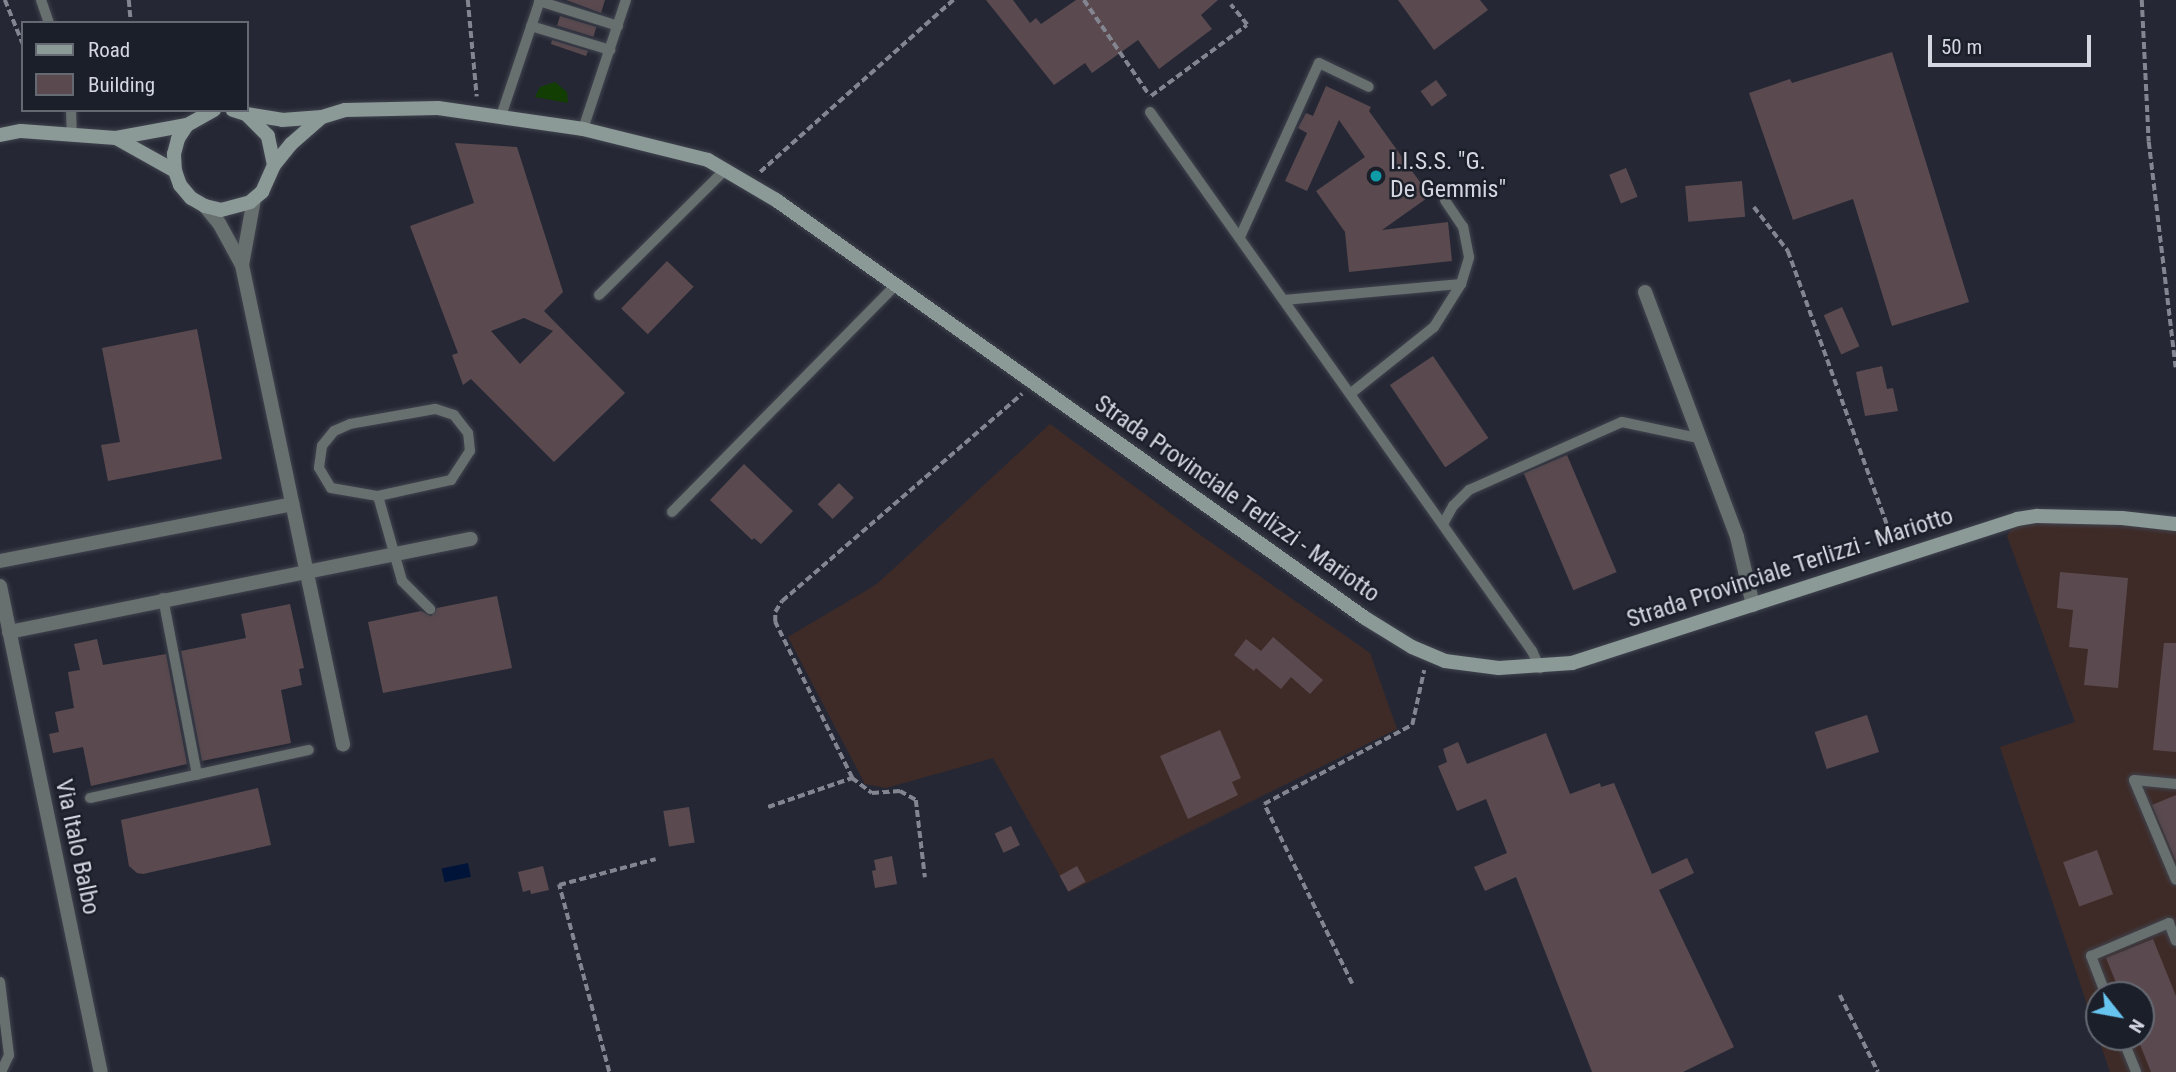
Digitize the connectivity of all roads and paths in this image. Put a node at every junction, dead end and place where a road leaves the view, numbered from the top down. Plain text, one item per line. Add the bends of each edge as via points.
1 (5, 0) edge
2 (41, 0) edge
3 (129, 0) edge
4 (468, 0) edge
5 (953, 0) edge
6 (1084, 0) edge
7 (2142, 0) edge
8 (539, 1) edge
9 (623, 1) edge
10 (1231, 5) dead end
11 (48, 21) edge
12 (131, 21) edge
13 (531, 26) junction
14 (618, 26) junction
15 (21, 39) edge
16 (610, 50) junction
17 (1369, 88) dead end
18 (1150, 96) junction
19 (1150, 111) joint
20 (71, 112) edge
21 (210, 112) edge
22 (240, 112) edge
23 (478, 113) junction
24 (502, 116) junction
25 (322, 117) junction
26 (187, 125) junction
27 (583, 129) junction
28 (72, 133) junction
29 (0, 135) edge
30 (116, 138) junction
31 (274, 165) junction
32 (726, 169) junction
33 (175, 170) junction
34 (748, 182) junction
35 (254, 199) junction
36 (1446, 200) dead end
37 (205, 206) junction
38 (1754, 207) dead end
39 (1240, 237) junction
40 (242, 265) junction
41 (1461, 284) junction
42 (896, 285) junction
43 (1645, 292) dead end
44 (599, 295) dead end
45 (1284, 300) junction
46 (2176, 367) edge
47 (1034, 383) junction
48 (1350, 394) junction
49 (1698, 438) junction
50 (378, 496) junction
51 (292, 504) junction
52 (673, 512) dead end
53 (1443, 524) junction
54 (2176, 524) edge
55 (471, 539) dead end
56 (395, 555) junction
57 (1899, 555) junction
58 (0, 561) edge
59 (306, 572) junction
60 (0, 586) edge
61 (163, 598) junction
62 (1753, 605) junction
63 (430, 609) dead end
64 (9, 632) junction
65 (1427, 654) junction
66 (1540, 668) junction
67 (343, 744) dead end
68 (309, 750) dead end
69 (197, 775) junction
70 (852, 778) junction
71 (2176, 784) edge
72 (90, 799) dead end
73 (768, 807) dead end
74 (656, 859) dead end
75 (925, 877) dead end
76 (2176, 880) edge
77 (2176, 941) edge
78 (2101, 981) edge
79 (0, 982) edge
80 (1352, 984) dead end
81 (1840, 995) dead end
82 (2128, 1051) edge
83 (1, 1072) edge
84 (101, 1072) edge
85 (609, 1072) edge
86 (1878, 1072) edge
87 (2136, 1072) edge

1 - 15 path
2 - 11 lane
3 - 12 path
4 - 23 path
5 - 34 path
6 - 18 path
7 - 46 path via 2149,142
8 - 13 lane
8 - 14 lane
9 - 14 lane
10 - 18 path via 1247,25
13 - 16 lane
13 - 24 lane
14 - 16 lane
16 - 27 lane
17 - 39 lane via 1319,63
18 - 19 path
19 - 39 lane
20 - 28 lane
21 - 26 main road
22 - 25 main road, Strada Provinciale Terlizzi - Mariotto via 282,120
22 - 31 main road, Strada Provinciale Terlizzi - Mariotto via 268,135
23 - 24 main road, Strada Provinciale Terlizzi - Mariotto
23 - 25 main road, Strada Provinciale Terlizzi - Mariotto via 393,108 345,110
24 - 27 main road, Strada Provinciale Terlizzi - Mariotto
25 - 31 main road, Strada Provinciale Terlizzi - Mariotto
26 - 30 main road
26 - 33 main road via 178,139
27 - 32 main road, Strada Provinciale Terlizzi - Mariotto via 689,153
28 - 29 main road
28 - 30 main road
30 - 33 main road
31 - 35 main road, Strada Provinciale Terlizzi - Mariotto via 270,180
32 - 34 main road, Strada Provinciale Terlizzi - Mariotto
32 - 44 lane
33 - 37 main road via 180,186
34 - 42 main road, Strada Provinciale Terlizzi - Mariotto
35 - 37 main road via 236,208
35 - 40 street
36 - 41 lane via 1463,227 1469,257
37 - 40 street
38 - 57 path via 1788,251
39 - 45 lane
40 - 51 street
41 - 45 lane
41 - 48 lane via 1434,327
42 - 47 main road, Strada Provinciale Terlizzi - Mariotto
42 - 52 lane
43 - 49 street
45 - 48 lane
47 - 65 main road, Strada Provinciale Terlizzi - Mariotto via 1365,618
47 - 70 path via 782,601 775,612 775,622
48 - 53 lane
49 - 53 lane via 1622,422 1469,490
49 - 62 street via 1737,537
50 - 50 lane via 331,488 319,468 322,446 334,431 435,409 454,415 468,433 470,451 451,480
50 - 56 lane
51 - 58 street
51 - 59 street
53 - 66 lane
54 - 57 main road, Strada Provinciale Terlizzi - Mariotto via 2037,516
55 - 56 street
56 - 59 street
56 - 63 lane via 402,581
57 - 62 main road, Strada Provinciale Terlizzi - Mariotto
59 - 61 street
59 - 67 street
60 - 64 street, Via Italo Balbo
61 - 64 street
61 - 69 lane
62 - 66 main road, Strada Provinciale Terlizzi - Mariotto via 1572,663
64 - 84 street, Via Italo Balbo
65 - 66 main road, Strada Provinciale Terlizzi - Mariotto via 1480,667
65 - 80 path via 1412,725 1264,804
68 - 69 lane
69 - 72 lane
70 - 73 path
70 - 75 path via 872,793 900,791 916,800
71 - 76 lane via 2134,780
74 - 85 path via 559,885
77 - 78 lane via 2169,923 2091,956
79 - 83 lane via 9,1055
81 - 86 path
82 - 87 lane

